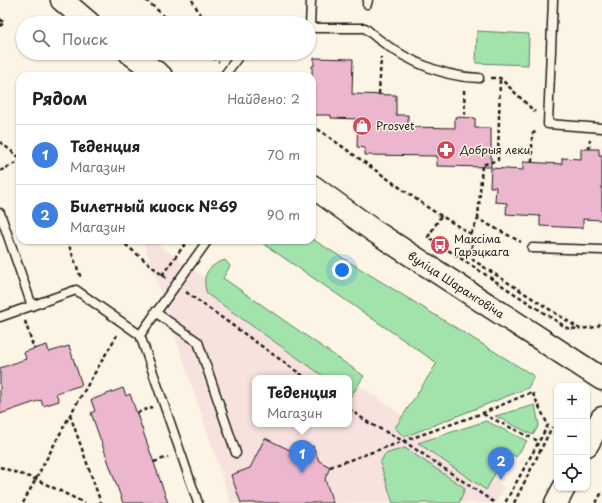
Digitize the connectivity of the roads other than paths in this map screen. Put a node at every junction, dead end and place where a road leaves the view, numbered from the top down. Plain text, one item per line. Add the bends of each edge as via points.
1 (62, 0) edge
2 (311, 0) edge
3 (554, 0) edge
4 (81, 16) edge
5 (310, 16) edge
6 (316, 28) edge
7 (139, 60) edge
8 (236, 60) edge
9 (156, 72) edge
10 (227, 72) edge
11 (478, 78) dead end
12 (602, 128) edge
13 (316, 189) edge
14 (0, 213) edge
15 (205, 244) edge
16 (532, 248) road end
17 (602, 250) edge
18 (32, 306) junction
19 (155, 312) junction
20 (0, 317) edge
21 (140, 335) junction
22 (602, 379) edge
23 (602, 418) edge
24 (602, 435) edge
25 (590, 440) edge
26 (590, 444) edge
27 (236, 453) dead end
28 (562, 491) edge
29 (198, 503) edge
30 (556, 503) edge

1 - 4 main road
2 - 5 lane
3 - 12 lane via 548,124
6 - 11 lane via 364,28 382,43 427,67
7 - 9 main road
8 - 10 lane
13 - 22 main road, вуліца Шаранговіча via 374,231
14 - 18 lane
15 - 19 lane
16 - 17 lane
18 - 20 lane
18 - 21 lane via 76,290
19 - 21 lane
19 - 27 lane via 198,342
21 - 29 lane
23 - 25 main road
24 - 26 main road
28 - 30 main road

